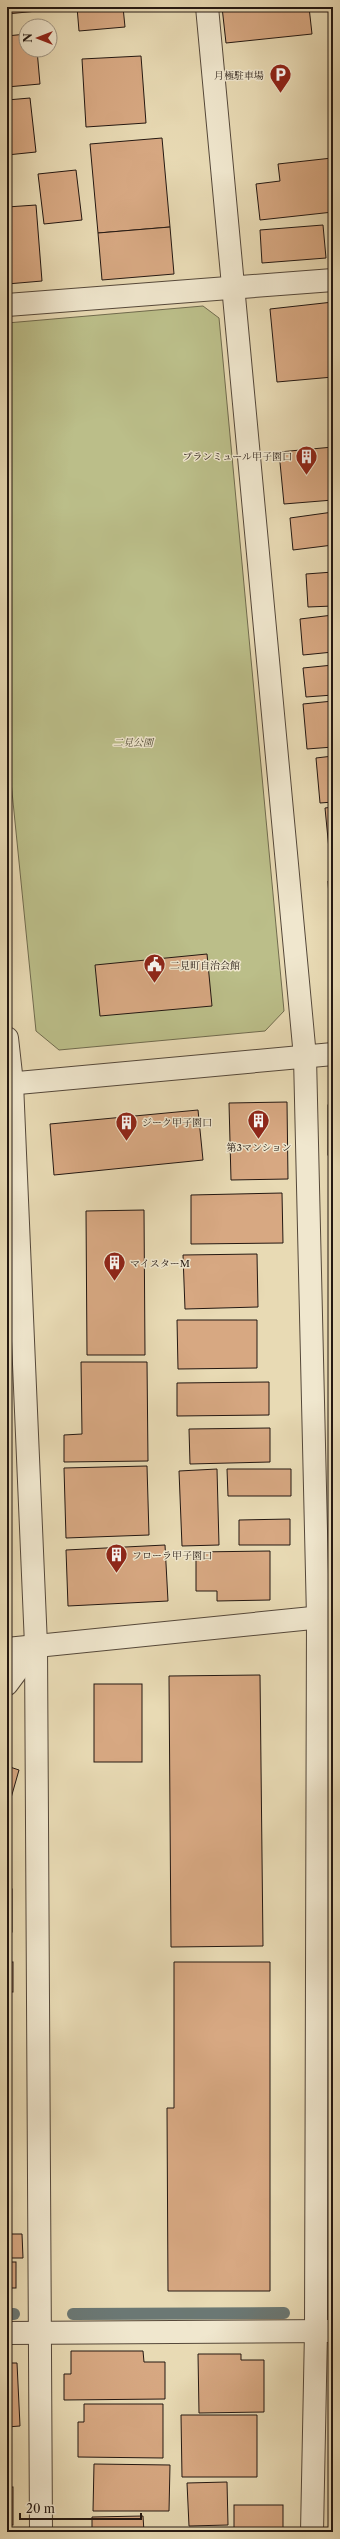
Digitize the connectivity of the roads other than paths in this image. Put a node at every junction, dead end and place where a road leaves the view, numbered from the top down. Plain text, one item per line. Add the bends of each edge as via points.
1 (207, 7) edge
2 (333, 280) edge
3 (233, 287) junction
4 (7, 304) edge
5 (7, 1038) edge
6 (333, 1054) edge
7 (305, 1057) junction
8 (9, 1083) edge
9 (326, 1616) edge
10 (36, 1646) junction
11 (7, 1649) edge
12 (7, 1684) edge
13 (324, 2331) edge
14 (40, 2332) junction
15 (7, 2333) edge
16 (41, 2532) edge
17 (312, 2532) edge

1 - 3 street
2 - 3 street
3 - 4 street
3 - 7 street
5 - 8 street
6 - 7 street
7 - 8 street
7 - 9 street
8 - 10 street
9 - 10 street
9 - 13 street
10 - 11 street
10 - 12 street
10 - 14 street
13 - 14 street
13 - 17 street
14 - 15 street
14 - 16 street

